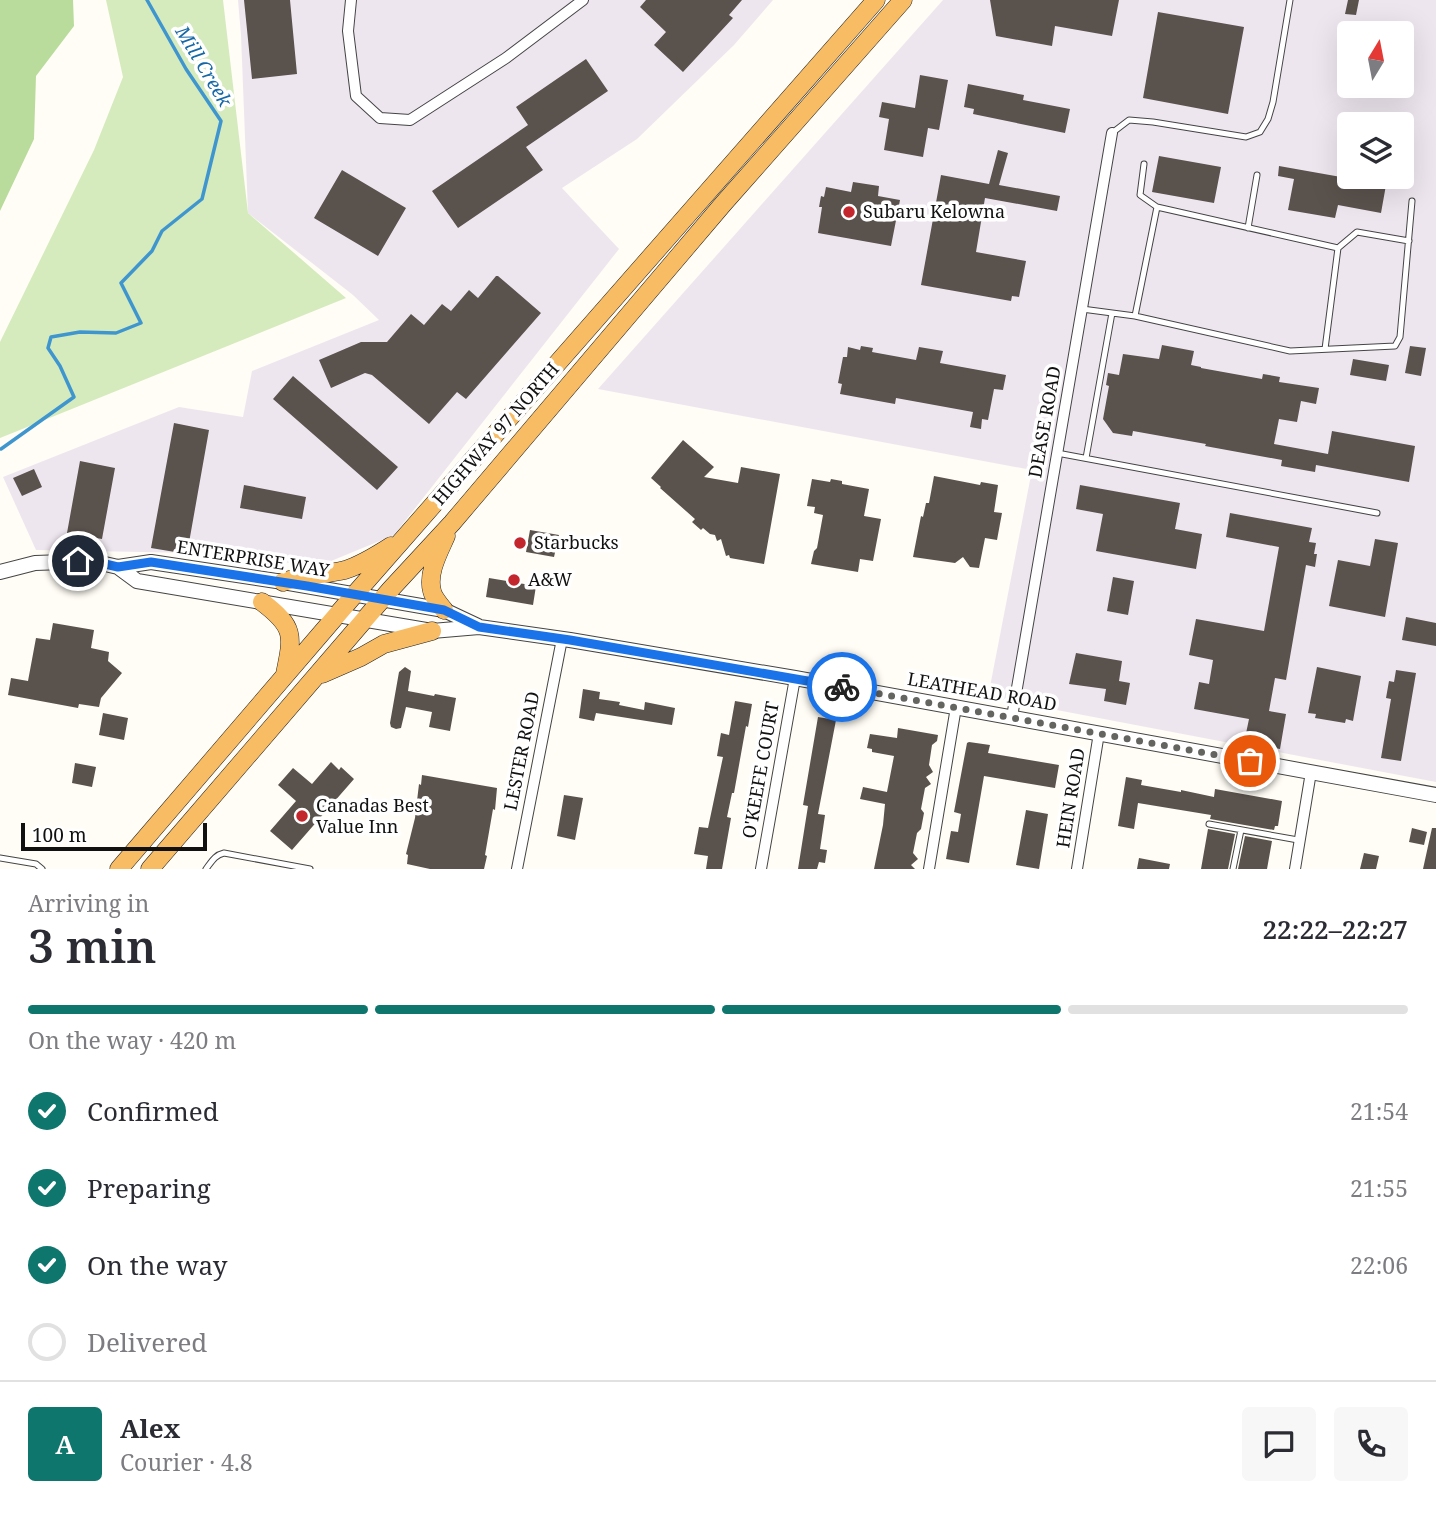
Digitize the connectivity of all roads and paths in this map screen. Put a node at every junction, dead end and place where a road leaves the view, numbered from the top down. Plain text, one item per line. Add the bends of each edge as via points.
1 (351, 0) edge
2 (583, 0) edge
3 (876, 0) edge
4 (903, 0) edge
5 (1290, 0) edge
6 (1112, 133) joint
7 (1144, 164) dead end
8 (1257, 175) dead end
9 (1412, 201) dead end
10 (1157, 208) junction
11 (1248, 228) junction
12 (1409, 241) junction
13 (1338, 248) junction
14 (1082, 309) junction
15 (1112, 313) junction
16 (1135, 316) junction
17 (1325, 349) junction
18 (1057, 453) junction
19 (1086, 458) junction
20 (1377, 513) dead end
21 (452, 523) junction
22 (403, 540) junction
23 (118, 567) junction
24 (0, 572) edge
25 (283, 582) junction
26 (355, 594) junction
27 (383, 600) junction
28 (262, 602) junction
29 (444, 610) junction
30 (338, 615) junction
31 (365, 620) junction
32 (479, 627) junction
33 (432, 631) junction
34 (562, 639) junction
35 (284, 677) junction
36 (316, 677) junction
37 (795, 678) junction
38 (956, 707) junction
39 (1012, 718) junction
40 (1099, 733) junction
41 (1311, 772) junction
42 (1436, 795) edge
43 (1209, 824) dead end
44 (1241, 830) junction
45 (1299, 841) junction
46 (0, 858) edge
47 (42, 869) edge
48 (119, 869) edge
49 (150, 869) edge
50 (206, 869) edge
51 (310, 869) edge
52 (517, 869) edge
53 (761, 869) edge
54 (929, 869) edge
55 (1077, 869) edge
56 (1233, 869) edge
57 (1294, 869) edge

1 - 2 street via 348,31 356,96 380,118 410,120 506,58
3 - 22 highway, HIGHWAY 97 NORTH
4 - 21 highway, HIGHWAY 97 NORTH
5 - 6 lane via 1273,102 1260,132 1247,137 1129,120
6 - 14 street, DEASE ROAD
7 - 10 lane via 1140,195
8 - 11 lane
9 - 12 lane
10 - 11 lane
10 - 16 lane
11 - 13 lane
12 - 13 lane via 1357,232
12 - 17 lane via 1400,337 1395,346
13 - 17 lane
14 - 15 lane
14 - 18 street, DEASE ROAD
15 - 16 lane
15 - 19 lane
16 - 17 lane via 1290,351
18 - 19 lane
18 - 39 street, DEASE ROAD
19 - 20 lane
21 - 27 highway, HIGHWAY 97 NORTH
21 - 29 highway via 433,567 432,592
22 - 25 highway via 349,569
22 - 26 highway, HIGHWAY 97 NORTH
23 - 24 street, ENTERPRISE WAY via 63,561
23 - 25 street, ENTERPRISE WAY via 151,562
23 - 28 street, ENTERPRISE WAY via 136,582
25 - 26 street, ENTERPRISE WAY
26 - 27 street, ENTERPRISE WAY
26 - 30 highway, HIGHWAY 97 NORTH
27 - 29 street, LEATHEAD ROAD
27 - 31 highway, HIGHWAY 97 NORTH
28 - 30 street, ENTERPRISE WAY
28 - 35 highway via 288,626 290,648
29 - 32 street, LEATHEAD ROAD
30 - 31 street, LEATHEAD ROAD
30 - 35 highway, HIGHWAY 97 NORTH
31 - 33 street, LEATHEAD ROAD
31 - 36 highway, HIGHWAY 97 NORTH
32 - 33 street, LEATHEAD ROAD
32 - 34 street, LEATHEAD ROAD
33 - 36 highway via 384,644
34 - 37 street, LEATHEAD ROAD
34 - 52 street, LESTER ROAD
35 - 48 highway, HIGHWAY 97 NORTH
36 - 49 highway, HIGHWAY 97 NORTH
37 - 38 street, LEATHEAD ROAD
37 - 53 street, O'KEEFE COURT
38 - 39 street, LEATHEAD ROAD
38 - 54 street
39 - 40 street, LEATHEAD ROAD
40 - 41 street, LEATHEAD ROAD
40 - 55 street, HEIN ROAD
41 - 42 street, LEATHEAD ROAD
41 - 45 street
43 - 44 lane
44 - 45 lane
44 - 56 lane
45 - 57 street
46 - 47 lane
50 - 51 lane via 213,858 224,853

